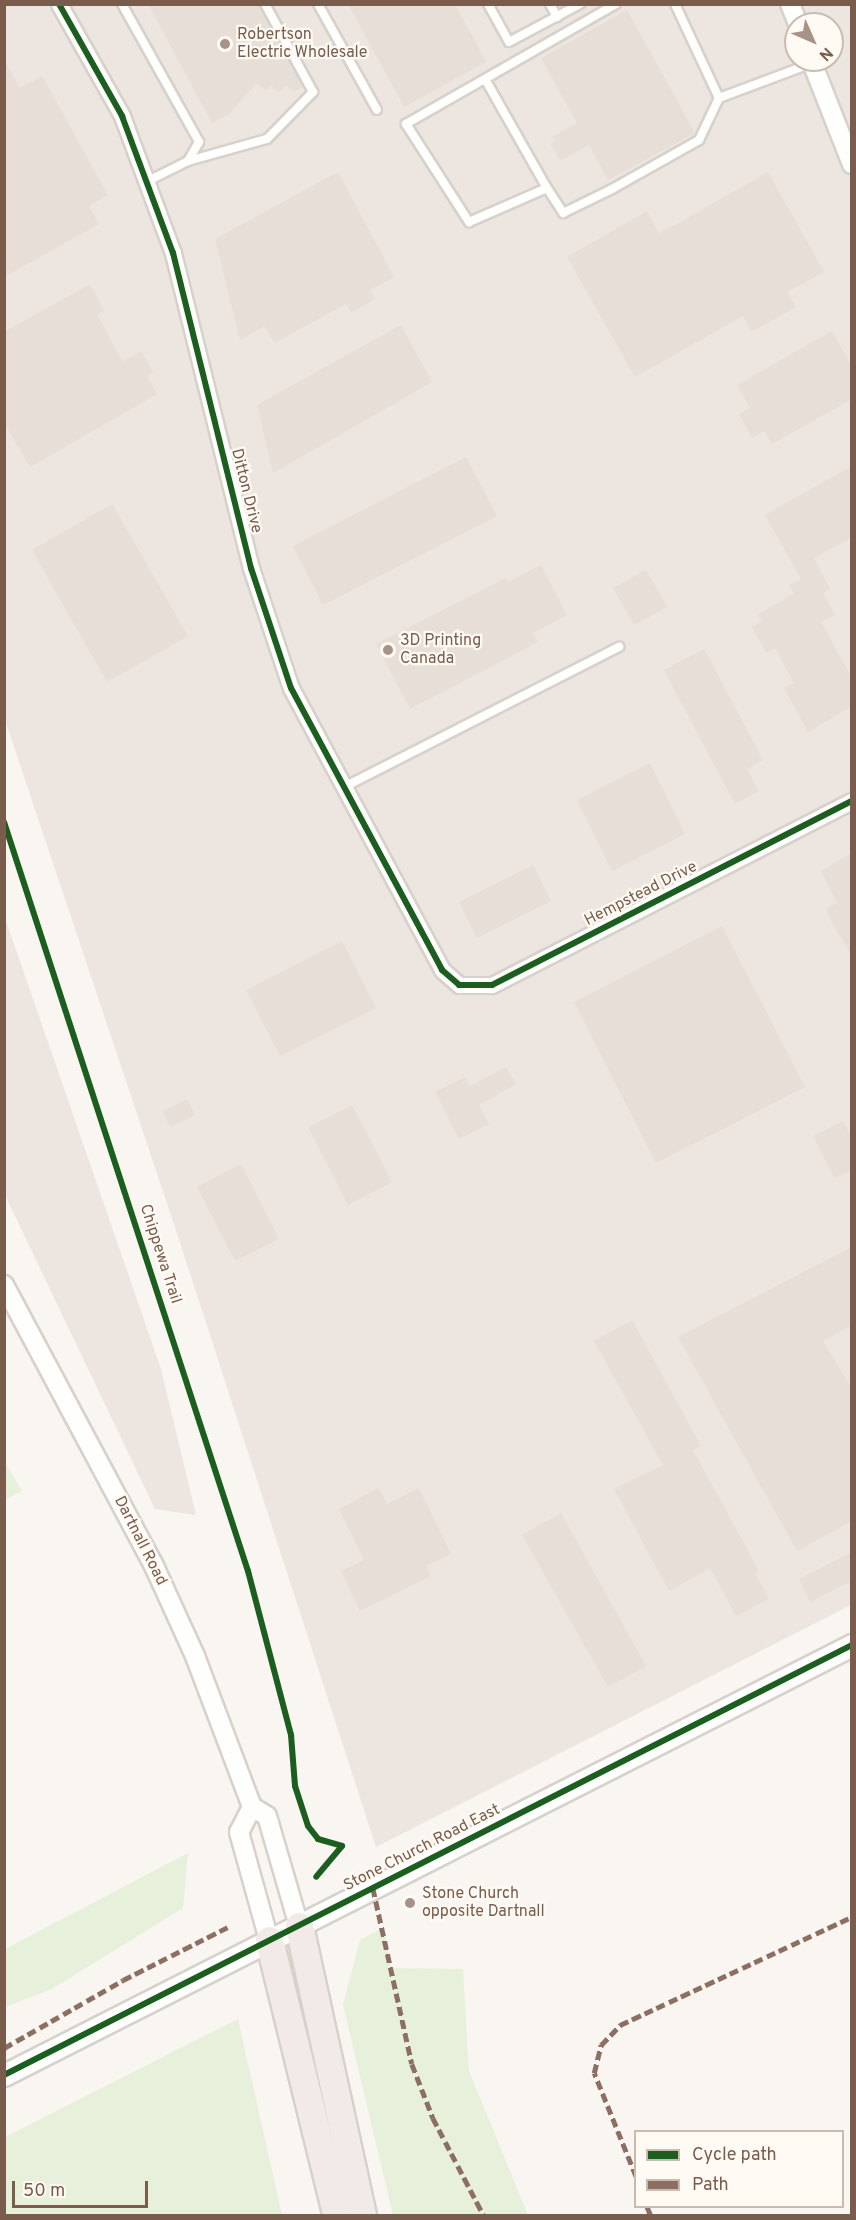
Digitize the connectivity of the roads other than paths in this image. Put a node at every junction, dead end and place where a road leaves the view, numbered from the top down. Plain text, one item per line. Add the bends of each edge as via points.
1 (59, 4) edge
2 (122, 4) edge
3 (265, 4) edge
4 (318, 4) edge
5 (488, 4) edge
6 (550, 4) edge
7 (580, 4) edge
8 (616, 4) edge
9 (675, 4) edge
10 (557, 17) junction
11 (784, 72) edge
12 (816, 72) edge
13 (485, 79) junction
14 (719, 98) junction
15 (376, 110) dead end
16 (188, 162) junction
17 (852, 164) edge
18 (146, 182) junction
19 (547, 188) junction
20 (619, 647) dead end
21 (344, 787) junction
22 (852, 801) edge
23 (442, 970) joint
24 (4, 1285) edge
25 (852, 1645) edge
26 (252, 1807) junction
27 (299, 1926) junction
28 (269, 1940) junction
29 (4, 2075) edge
30 (337, 2216) edge
31 (362, 2216) edge

1 - 18 street, Ditton Drive via 122,116
2 - 16 lane via 199,142
3 - 16 lane via 313,92 267,139
4 - 15 lane
5 - 10 lane via 509,42
6 - 10 lane
7 - 10 lane
8 - 13 lane
9 - 14 lane
11 - 14 lane
12 - 17 street
13 - 19 lane
13 - 19 lane via 406,124 469,222
14 - 19 lane via 699,140 612,189 563,213
16 - 18 lane
18 - 21 street, Ditton Drive via 172,253 257,586 291,688
20 - 21 lane
21 - 23 street, Ditton Drive
22 - 23 street, Hempstead Drive via 492,985 459,985
24 - 26 street, Dartnall Road via 154,1566 195,1656
25 - 27 main road, Stone Church Road East
26 - 27 street, Dartnall Road via 267,1816
26 - 28 street via 239,1832
27 - 28 main road, Stone Church Road East
27 - 31 highway
28 - 29 main road, Stone Church Road East
28 - 30 highway

